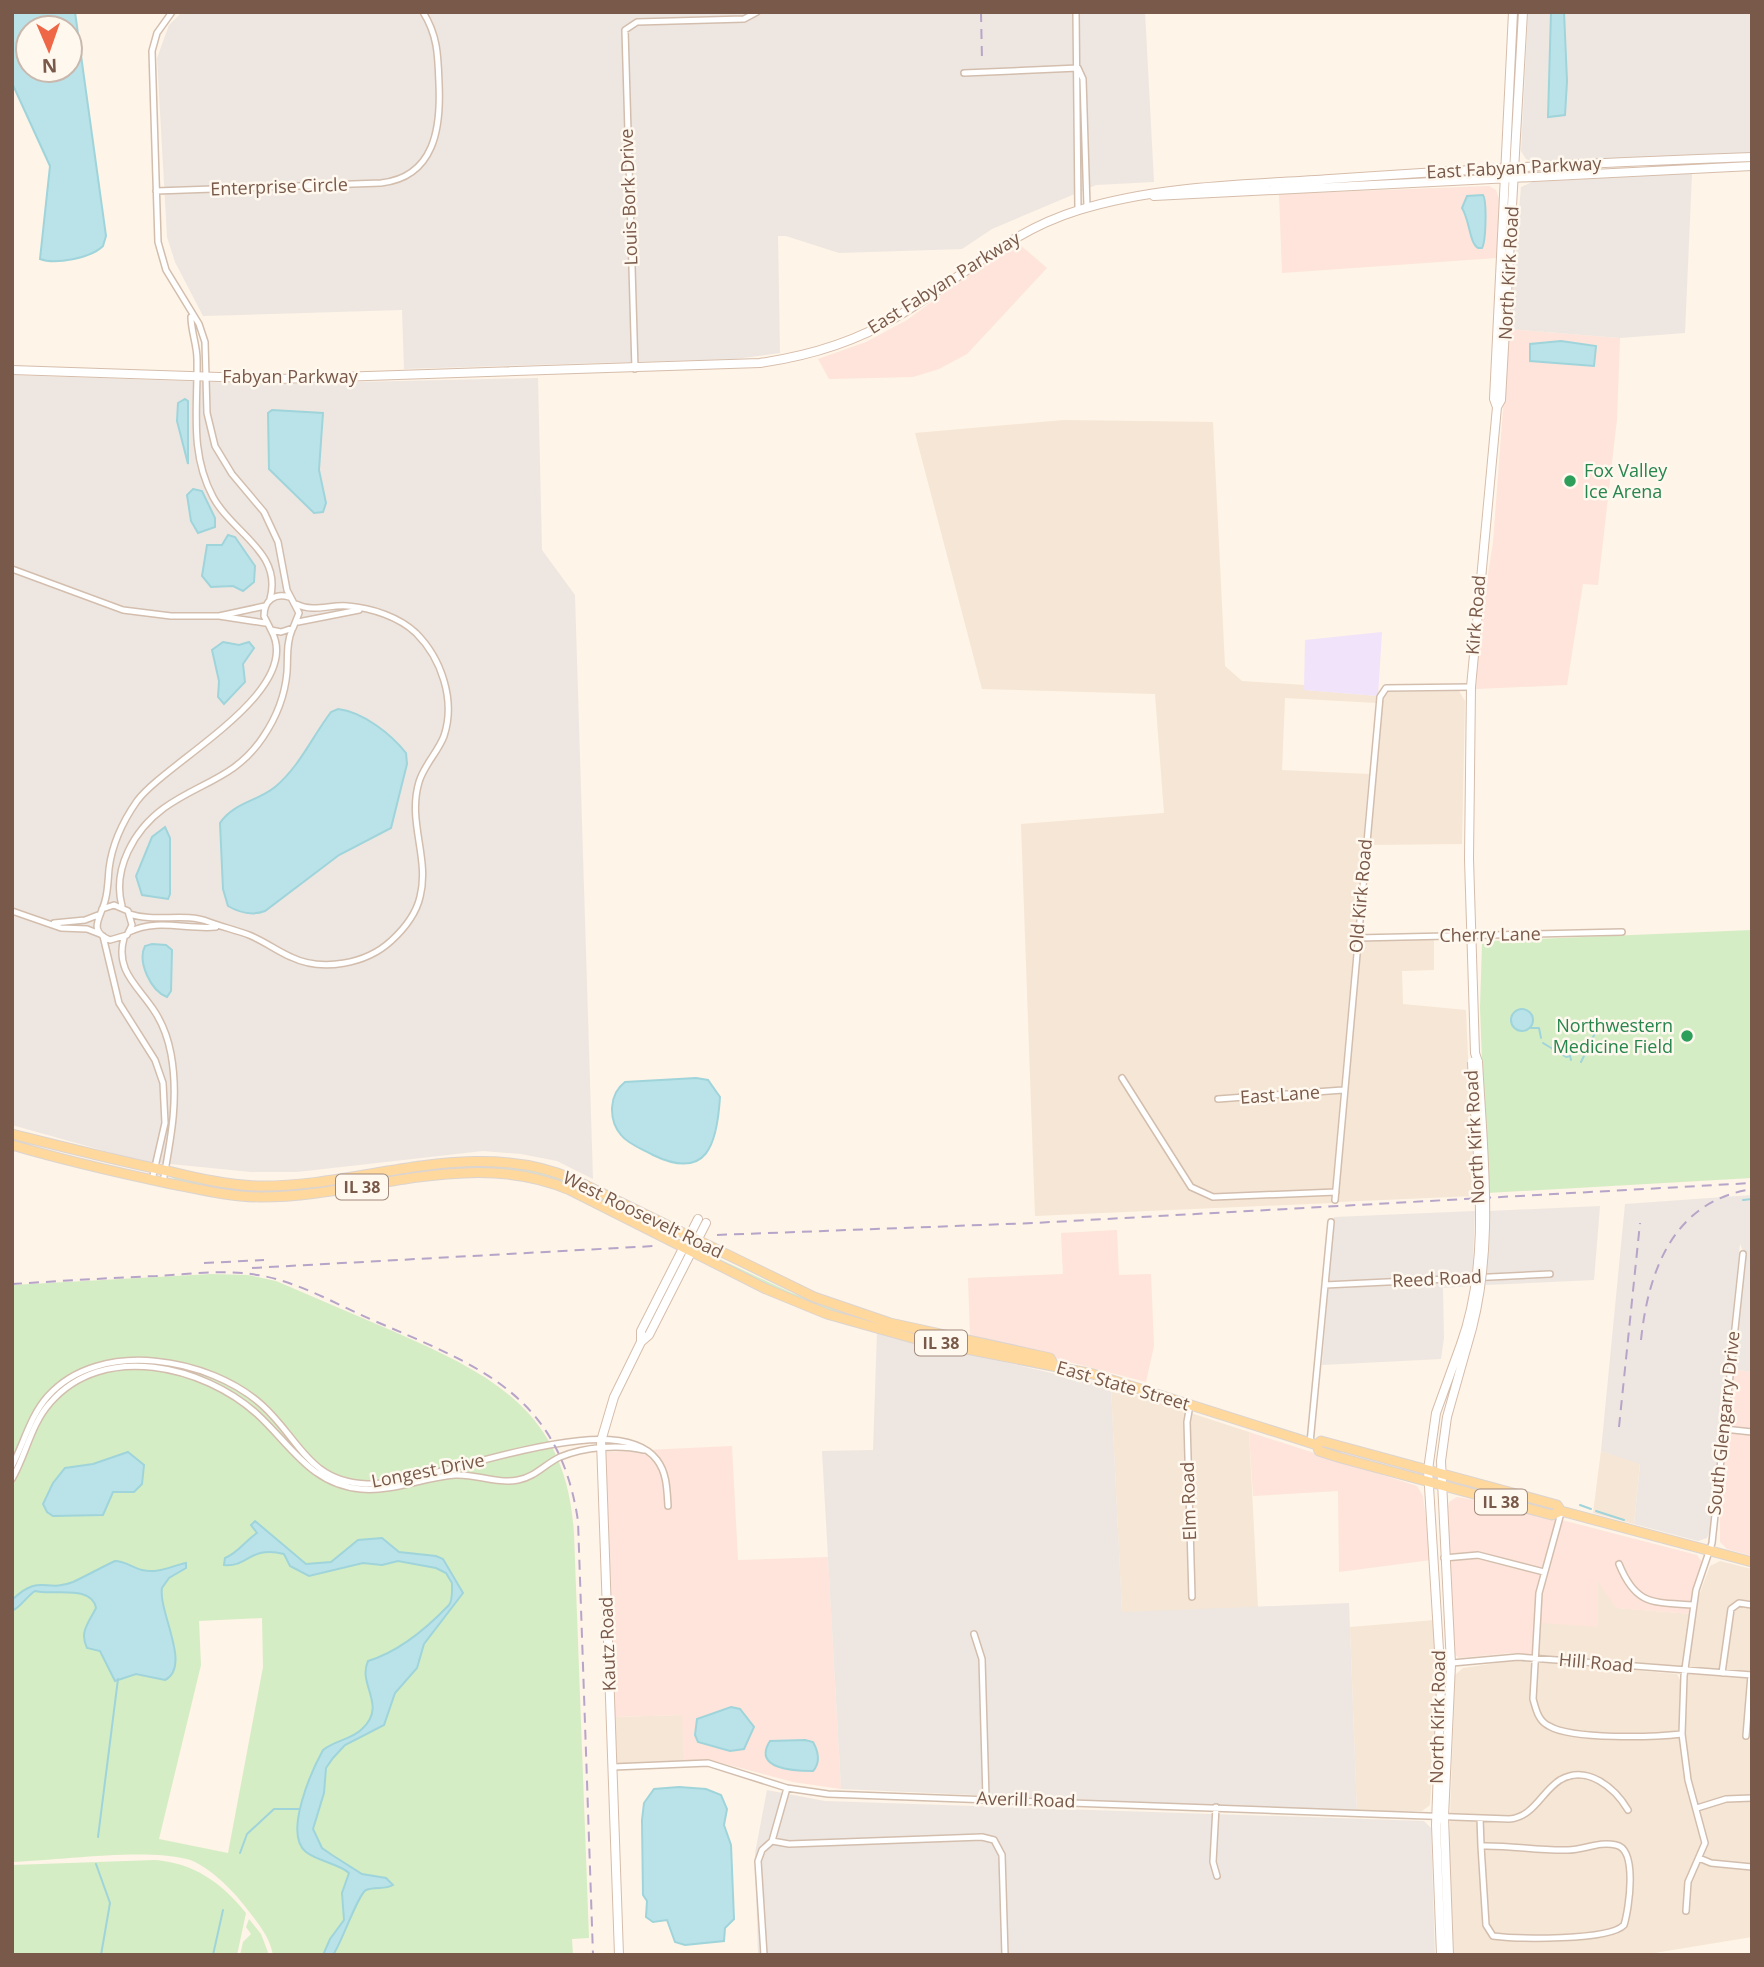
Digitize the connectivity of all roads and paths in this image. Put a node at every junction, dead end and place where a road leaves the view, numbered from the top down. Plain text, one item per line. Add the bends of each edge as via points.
1 (172, 12) edge
2 (423, 12) edge
3 (1076, 12) edge
4 (1513, 12) edge
5 (1523, 12) edge
6 (757, 13) edge
7 (1078, 68) junction
8 (964, 73) dead end
9 (1752, 158) edge
10 (1752, 166) edge
11 (1516, 168) junction
12 (1505, 169) junction
13 (1504, 179) junction
14 (1515, 179) junction
15 (156, 191) junction
16 (1151, 195) junction
17 (1083, 209) junction
18 (191, 316) junction
19 (635, 369) junction
20 (12, 370) edge
21 (568, 371) joint
22 (197, 376) junction
23 (207, 377) junction
24 (1497, 407) junction
25 (12, 569) edge
26 (289, 597) junction
27 (270, 599) junction
28 (296, 604) junction
29 (265, 606) junction
30 (359, 610) junction
31 (219, 616) junction
32 (265, 623) junction
33 (295, 625) junction
34 (271, 630) junction
35 (1471, 687) junction
36 (122, 906) junction
37 (12, 911) edge
38 (100, 912) junction
39 (130, 914) junction
40 (54, 923) junction
41 (218, 927) junction
42 (130, 932) junction
43 (1622, 932) dead end
44 (102, 935) junction
45 (1470, 936) junction
46 (124, 937) junction
47 (1357, 937) junction
48 (1475, 1059) joint
49 (1122, 1078) dead end
50 (1343, 1090) junction
51 (1218, 1099) dead end
52 (12, 1134) edge
53 (12, 1145) edge
54 (160, 1170) junction
55 (152, 1180) junction
56 (163, 1182) junction
57 (1336, 1192) junction
58 (1335, 1200) dead end
59 (702, 1221) dead end
60 (1331, 1222) dead end
61 (693, 1239) junction
62 (687, 1249) junction
63 (1743, 1254) dead end
64 (1550, 1273) dead end
65 (1325, 1285) junction
66 (1464, 1345) junction
67 (1053, 1364) junction
68 (1190, 1405) junction
69 (1724, 1429) junction
70 (1752, 1432) edge
71 (1313, 1444) junction
72 (602, 1445) junction
73 (548, 1447) junction
74 (554, 1461) junction
75 (12, 1466) edge
76 (1428, 1470) junction
77 (1440, 1474) junction
78 (12, 1479) edge
79 (1428, 1482) junction
80 (1440, 1486) junction
81 (668, 1506) dead end
82 (1561, 1511) junction
83 (1710, 1551) junction
84 (1444, 1558) junction
85 (1752, 1562) edge
86 (1619, 1564) dead end
87 (1544, 1572) junction
88 (1192, 1597) dead end
89 (1693, 1605) junction
90 (1752, 1605) edge
91 (974, 1634) dead end
92 (1535, 1658) junction
93 (1441, 1664) junction
94 (1451, 1664) junction
95 (1685, 1670) junction
96 (1722, 1673) junction
97 (1751, 1675) edge
98 (1682, 1734) junction
99 (1746, 1736) dead end
100 (613, 1767) junction
101 (787, 1788) junction
102 (986, 1798) junction
103 (1752, 1798) edge
104 (1216, 1807) junction
105 (1697, 1808) junction
106 (1628, 1810) dead end
107 (1440, 1817) junction
108 (1480, 1818) junction
109 (772, 1841) junction
110 (1481, 1846) junction
111 (1699, 1857) junction
112 (1752, 1867) edge
113 (1217, 1876) dead end
114 (1686, 1911) dead end
115 (619, 1955) edge
116 (764, 1955) edge
117 (1005, 1955) edge
118 (1441, 1955) edge
119 (1449, 1955) edge

1 - 15 street via 157,33 152,51
2 - 15 street, Enterprise Circle via 437,41 440,122 433,147 408,173 381,183
3 - 7 street
4 - 12 main road
5 - 11 main road, North Kirk Road
6 - 19 street, Louis Bork Drive via 744,19 637,22 627,27 623,38
7 - 8 street
7 - 17 street via 1083,79
9 - 11 main road, East Fabyan Parkway
10 - 14 main road, East Fabyan Parkway
11 - 12 main road, East Fabyan Parkway
11 - 14 main road, North Kirk Road
12 - 13 main road
12 - 16 main road, East Fabyan Parkway
13 - 14 main road, East Fabyan Parkway
13 - 16 main road, East Fabyan Parkway
13 - 24 main road, Kirk Road
14 - 24 main road, North Kirk Road
15 - 18 street via 163,262
16 - 17 main road, East Fabyan Parkway
17 - 19 main road, East Fabyan Parkway via 1003,243 899,316 843,343 760,363
18 - 22 street
18 - 23 street via 205,342
19 - 21 main road, East Fabyan Parkway
20 - 22 main road, Fabyan Parkway
21 - 23 main road, Fabyan Parkway
22 - 23 main road, Fabyan Parkway
22 - 27 street via 195,434 200,465 219,506 268,562 274,582
23 - 26 street via 212,437 222,459 272,526
24 - 35 main road, Kirk Road
25 - 31 street via 123,610
26 - 27 street
26 - 28 street
27 - 29 street
28 - 30 street via 311,609 349,606
28 - 33 street
29 - 31 street
29 - 32 street
30 - 33 street
30 - 41 street via 386,615 411,629 443,676 448,715 444,736 423,771 415,803 414,824 423,862 419,901 387,945 364,958 324,965 294,959 248,935
31 - 32 street
32 - 34 street
33 - 34 street via 281,632
33 - 36 street via 289,638 284,688 269,729 230,772 164,808 141,831 122,867
34 - 38 street via 275,657 255,697 153,783 128,815 112,853
35 - 45 main road, Kirk Road
35 - 47 street, Old Kirk Road via 1381,691
36 - 38 street via 109,905
36 - 39 street
37 - 40 street
38 - 40 street via 85,920
38 - 44 street via 96,925
39 - 41 street via 204,921
39 - 42 street
40 - 44 street
41 - 42 street via 171,925
42 - 46 street
43 - 45 street, Cherry Lane
44 - 46 street via 115,940
44 - 54 street via 119,1003 155,1060 163,1083
45 - 47 street, Cherry Lane
45 - 48 main road, Kirk Road
46 - 54 street via 124,970 159,1020 171,1054 175,1116
47 - 50 street, Old Kirk Road
48 - 66 main road, North Kirk Road, bridge via 1480,1242
49 - 57 street via 1191,1187 1213,1197
50 - 51 street, East Lane
50 - 57 street, Old Kirk Road
52 - 54 main road, West Roosevelt Road / IL 38
53 - 55 main road, West Roosevelt Road / IL 38
54 - 55 street
54 - 56 street
54 - 61 main road, West Roosevelt Road / IL 38 via 265,1186 465,1162 510,1161 563,1175
55 - 56 main road, West Roosevelt Road / IL 38
56 - 62 main road, West Roosevelt Road / IL 38 via 227,1195 268,1197 475,1172 515,1174 570,1190
57 - 58 street, Old Kirk Road
59 - 61 main road, Kautz Road
60 - 65 street
61 - 62 main road, Kautz Road
61 - 67 main road, West Roosevelt Road / IL 38 via 784,1285 846,1309 1049,1358
62 - 67 main road, East State Street / IL 38 via 843,1320 1045,1366
62 - 72 main road, Kautz Road via 649,1335 641,1342 614,1397
63 - 69 street, South Glengarry Drive
64 - 65 street, Reed Road
65 - 71 street
66 - 76 main road, North Kirk Road via 1436,1413
66 - 77 main road, North Kirk Road via 1445,1427
67 - 68 main road, East State Street / IL 38
68 - 71 main road, East State Street / IL 38
68 - 88 street, Elm Road
69 - 70 street
69 - 83 street, South Glengarry Drive
71 - 76 main road, East State Street / IL 38 via 1321,1441
71 - 79 main road, East State Street / IL 38 via 1327,1454
72 - 73 street, Longest Drive via 581,1439
72 - 74 street, Longest Drive
72 - 81 street via 628,1441 648,1451 663,1470
72 - 100 main road, Kautz Road
73 - 74 street
73 - 75 street, Longest Drive via 516,1450 471,1465 383,1483 348,1482 308,1461 264,1406 234,1385 170,1364 131,1361 97,1368 56,1388 39,1408
74 - 78 street, Longest Drive via 520,1480 459,1475 384,1488 344,1486 318,1476 299,1461 244,1404 199,1379 141,1366 107,1370 62,1391 41,1415
76 - 77 main road, East State Street / IL 38
76 - 79 main road, North Kirk Road
77 - 80 main road, North Kirk Road
77 - 82 main road, East State Street / IL 38 via 1557,1505
79 - 80 main road, East State Street / IL 38
79 - 93 main road, North Kirk Road
80 - 82 main road, East State Street / IL 38 via 1552,1515
80 - 84 main road, North Kirk Road
82 - 83 main road, East State Street / IL 38
82 - 87 street
83 - 85 main road, East State Street / IL 38
83 - 89 street, South Glengarry Drive
84 - 87 street via 1478,1555
84 - 94 main road, North Kirk Road
86 - 89 street via 1632,1591 1642,1599
87 - 92 street
89 - 95 street, South Glengarry Drive
90 - 96 street via 1731,1609
91 - 102 street via 982,1659
92 - 94 street, Hill Road
92 - 95 street, Hill Road
92 - 98 street via 1533,1699 1537,1714 1548,1726 1636,1737
93 - 94 street, Hill Road
93 - 107 main road, North Kirk Road
94 - 107 main road, North Kirk Road
95 - 96 street, Hill Road
95 - 98 street, South Glengarry Drive
96 - 97 street, Hill Road
97 - 99 street
98 - 105 street, South Glengarry Drive
100 - 101 street, Averill Road via 708,1763
100 - 115 main road, Kautz Road
101 - 102 street, Averill Road via 828,1794
101 - 109 street
102 - 104 street, Averill Road
103 - 105 street via 1726,1799
104 - 107 street, Averill Road
104 - 113 street via 1213,1862
105 - 111 street, South Glengarry Drive via 1705,1843
106 - 108 street, Averill Road via 1598,1779 1574,1776 1558,1782 1523,1817
107 - 108 street, Averill Road
107 - 118 main road, North Kirk Road
107 - 119 main road, North Kirk Road
108 - 110 street
109 - 116 street via 758,1861
109 - 117 street via 994,1840 1002,1855
110 - 110 street via 1569,1850 1599,1844 1620,1846 1629,1863 1625,1925 1570,1938 1493,1936 1486,1925
111 - 112 street via 1711,1863
111 - 114 street, South Glengarry Drive via 1688,1882

